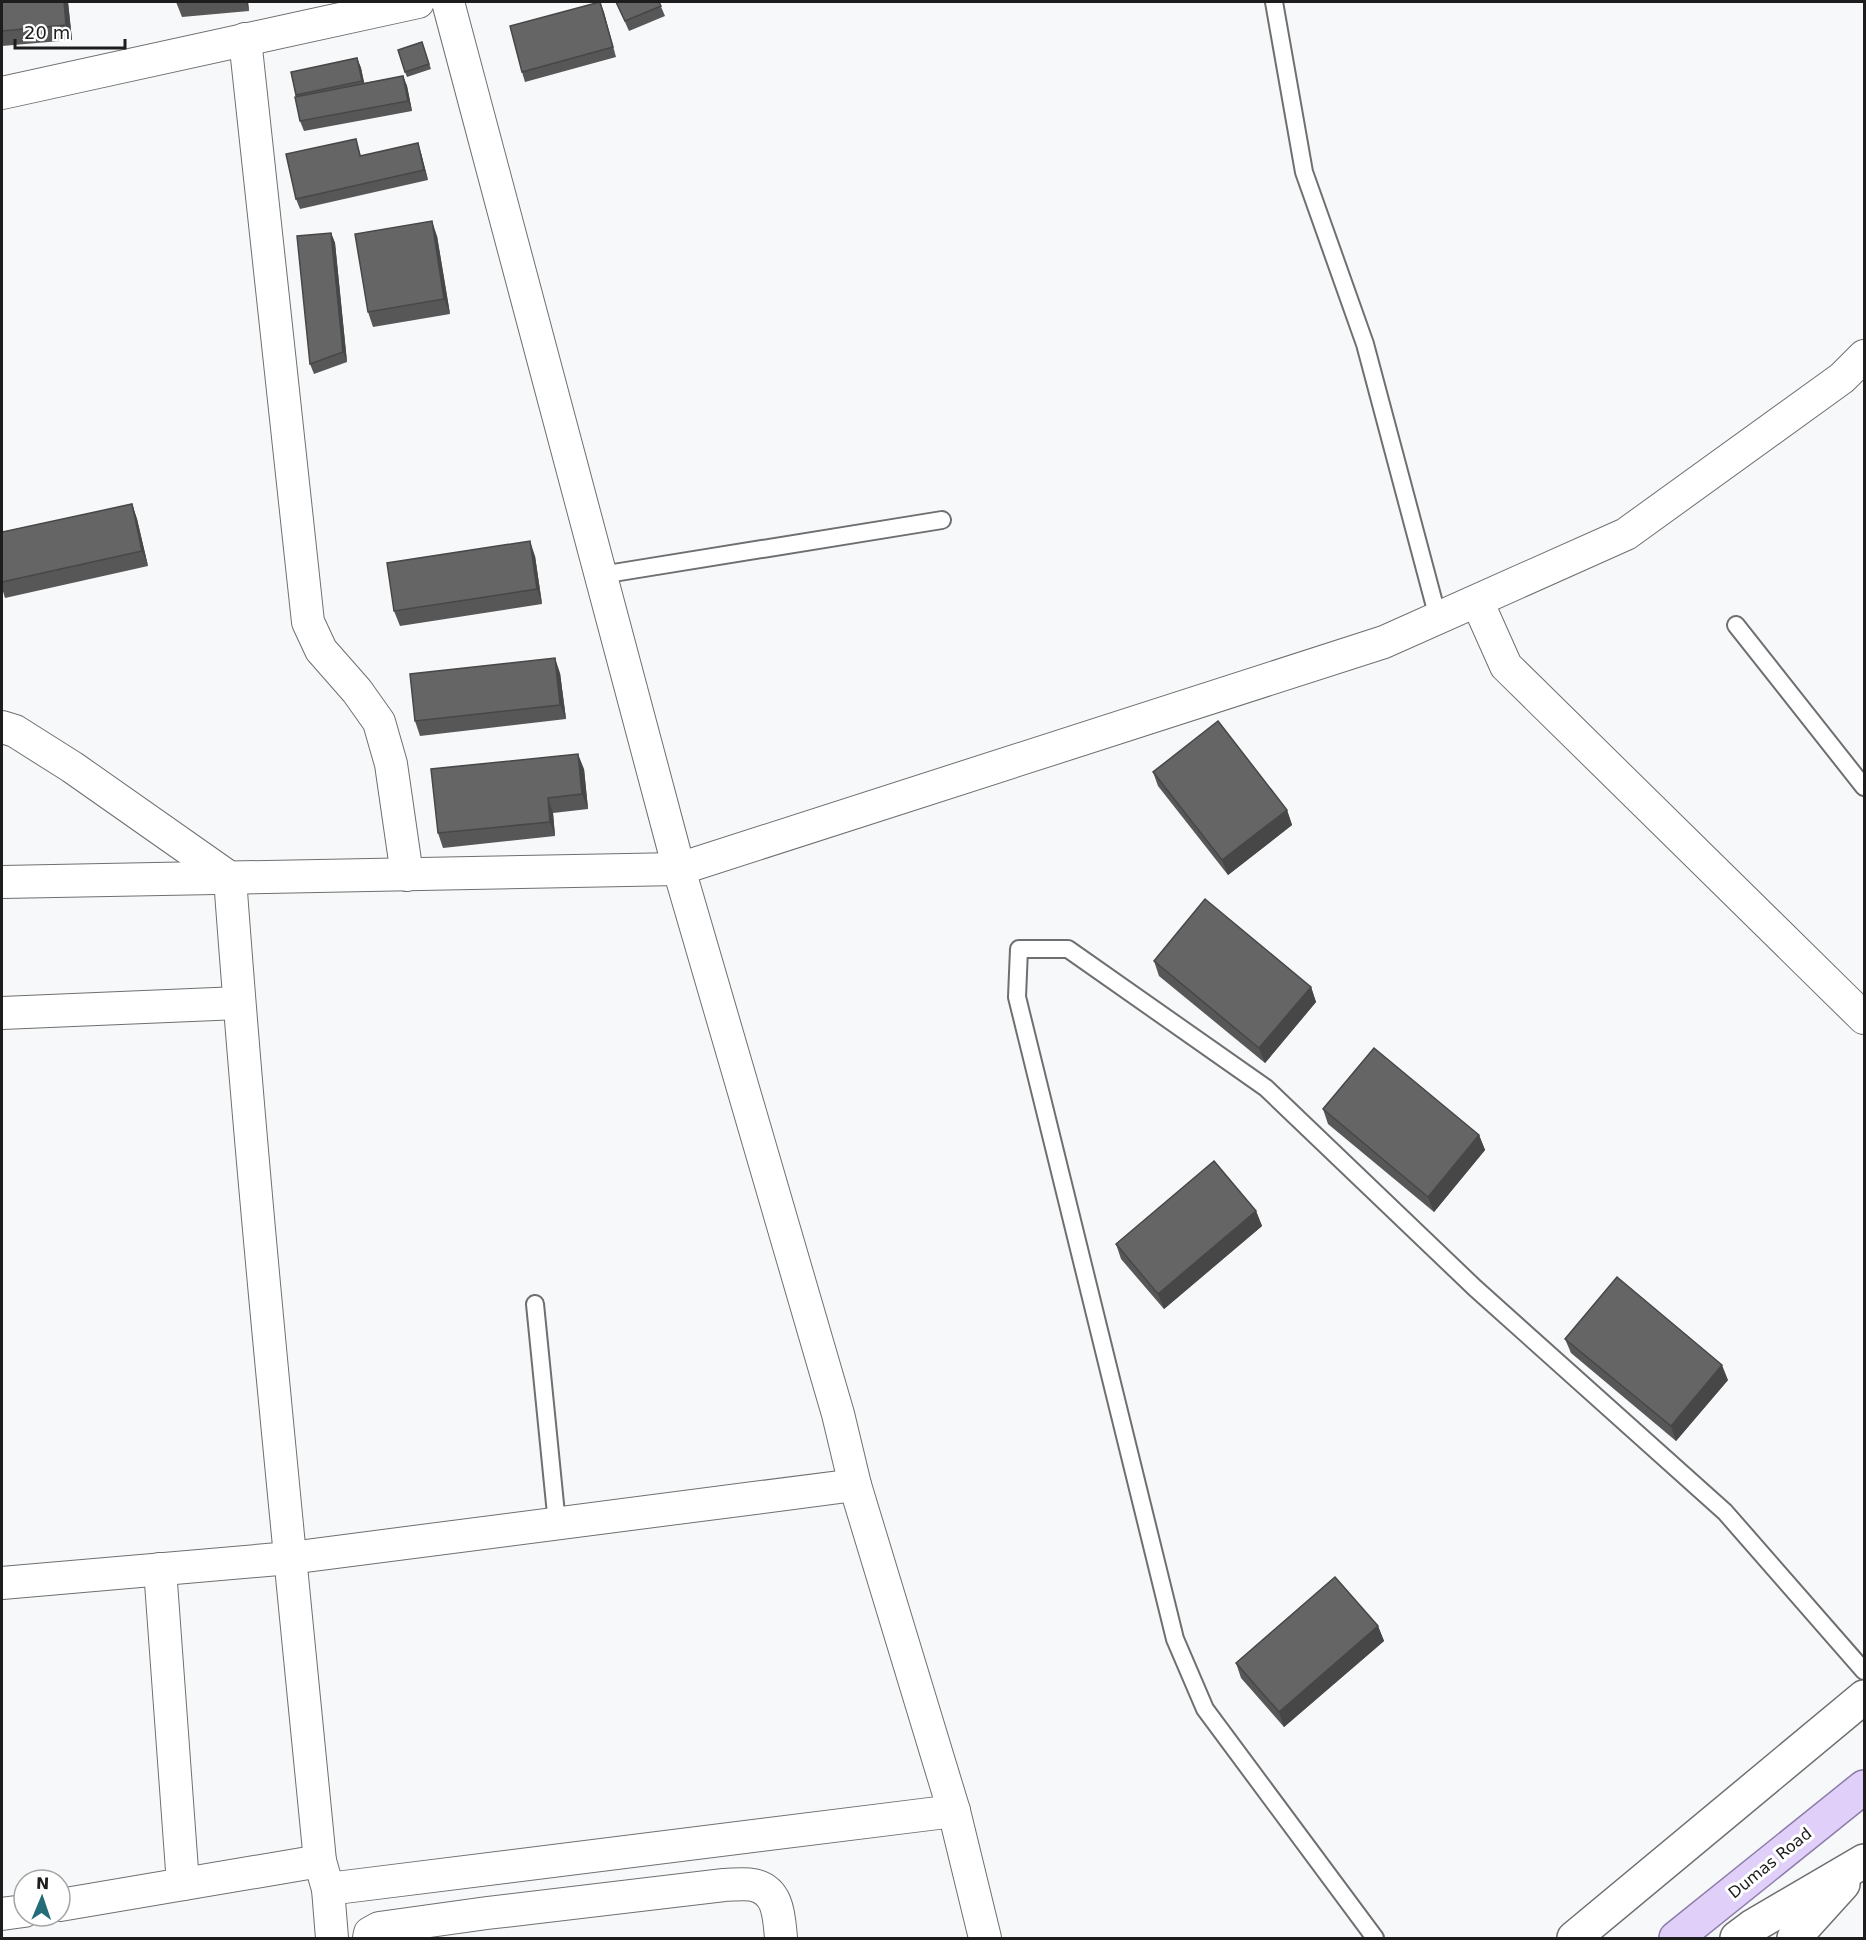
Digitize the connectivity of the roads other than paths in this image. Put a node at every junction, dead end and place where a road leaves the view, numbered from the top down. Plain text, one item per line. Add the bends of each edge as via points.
1 (418, 2) edge
2 (448, 2) edge
3 (1274, 2) edge
4 (245, 39) junction
5 (2, 93) edge
6 (1864, 356) edge
7 (942, 520) dead end
8 (601, 575) junction
9 (1477, 601) junction
10 (1438, 618) junction
11 (1736, 625) dead end
12 (2, 727) edge
13 (1864, 787) edge
14 (679, 869) junction
15 (407, 874) junction
16 (230, 878) junction
17 (2, 882) edge
18 (239, 1003) junction
19 (2, 1013) edge
20 (1864, 1018) edge
21 (535, 1304) dead end
22 (855, 1485) junction
23 (557, 1524) junction
24 (290, 1558) junction
25 (160, 1569) junction
26 (2, 1583) edge
27 (1864, 1671) edge
28 (1864, 1697) edge
29 (1864, 1787) edge
30 (954, 1811) junction
31 (758, 1836) junction
32 (1863, 1862) edge
33 (483, 1869) junction
34 (324, 1875) junction
35 (183, 1884) junction
36 (764, 1889) junction
37 (72, 1903) edge
38 (488, 1925) edge
39 (332, 1938) edge
40 (369, 1938) edge
41 (781, 1938) edge
42 (986, 1938) edge
43 (1375, 1938) edge
44 (1574, 1938) edge
45 (1676, 1938) edge
46 (1737, 1938) edge
47 (1794, 1938) edge

1 - 4 street
2 - 8 street
3 - 10 lane via 1304,172 1365,344
4 - 5 street
4 - 15 street via 308,622 321,650 378,722 391,764
6 - 9 street via 1842,378 1626,534
7 - 8 lane
8 - 14 street
9 - 10 street
9 - 20 street via 1506,666
10 - 14 street via 1384,642
11 - 13 lane
12 - 16 street via 72,767
14 - 15 street
14 - 22 street via 838,1414
15 - 16 street
16 - 17 street
16 - 18 street
18 - 19 street
18 - 24 street
21 - 23 lane
22 - 23 street
22 - 30 street
23 - 24 street
24 - 25 street
24 - 34 street
25 - 26 street
25 - 35 street
27 - 43 lane via 1725,1512 1475,1288 1266,1088 1068,949 1019,949 1017,997 1175,1639 1205,1709
28 - 44 street
29 - 45 main road, Dumas Road
30 - 31 street
30 - 42 street
31 - 33 street
31 - 36 street
32 - 46 street
32 - 47 street
33 - 34 street
33 - 38 street
34 - 35 street
34 - 39 street
35 - 37 street
36 - 38 street via 752,1885 724,1886
36 - 41 street via 775,1899
38 - 40 street via 379,1928

